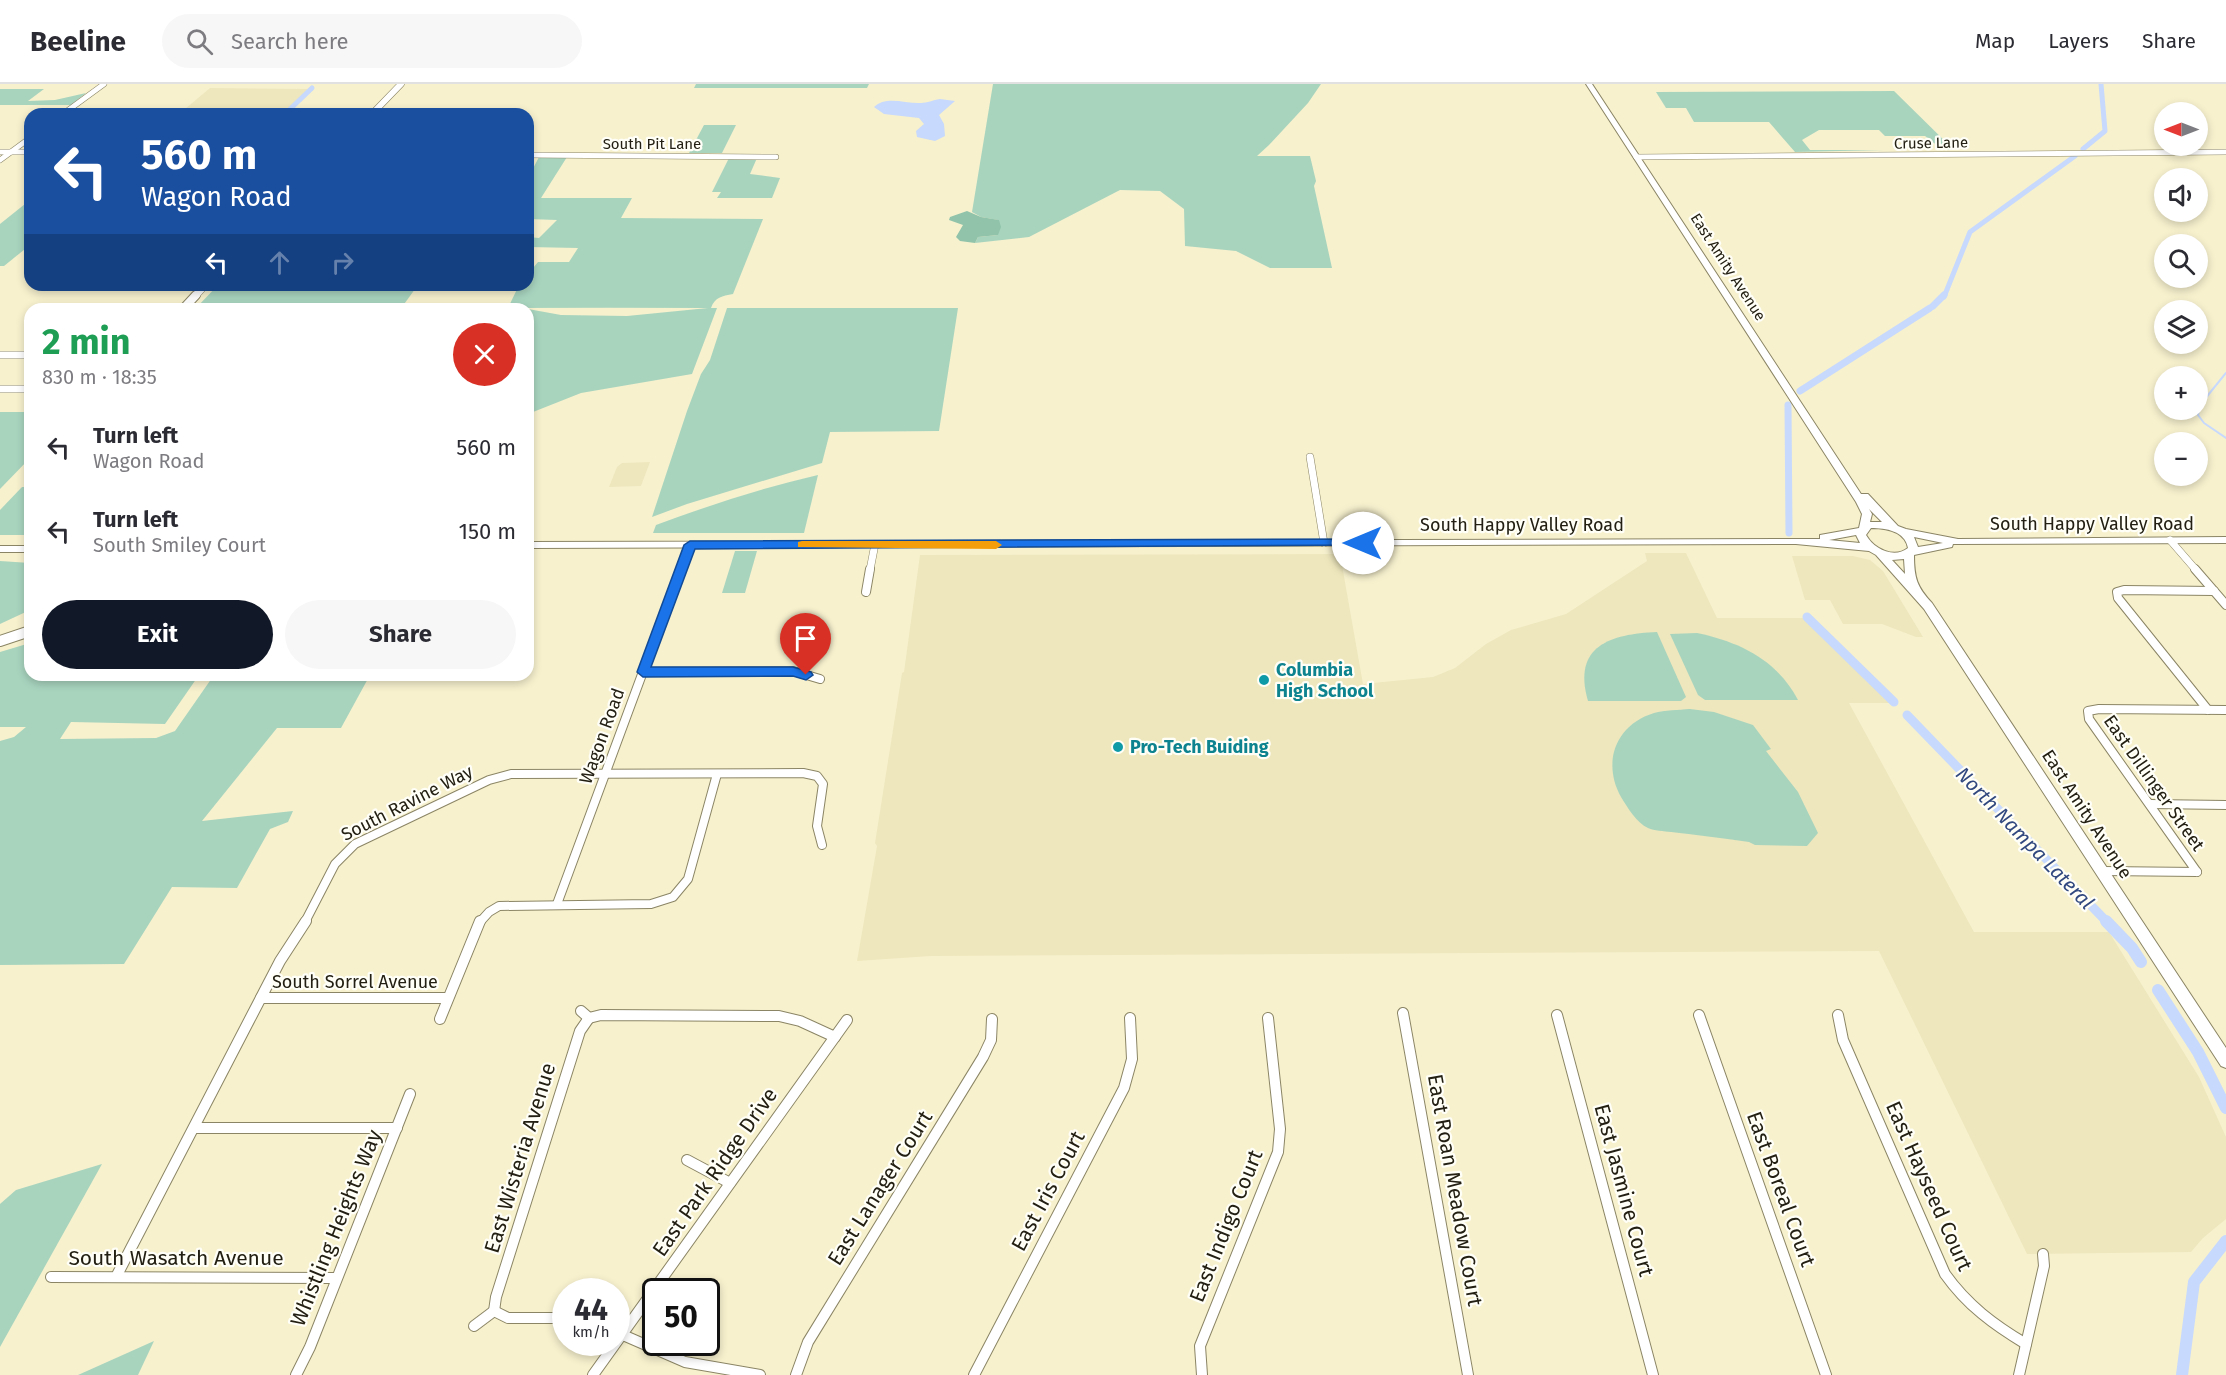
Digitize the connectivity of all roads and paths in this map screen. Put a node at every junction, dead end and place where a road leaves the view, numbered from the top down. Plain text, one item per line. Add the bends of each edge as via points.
1 (104, 84) edge
2 (400, 84) edge
3 (1589, 84) edge
4 (71, 108) edge
5 (378, 108) edge
6 (24, 142) edge
7 (0, 152) edge
8 (10, 152) junction
9 (24, 152) edge
10 (2226, 152) edge
11 (534, 155) edge
12 (776, 157) dead end
13 (1636, 157) junction
14 (0, 160) edge
15 (200, 291) edge
16 (189, 303) edge
17 (0, 355) edge
18 (24, 355) edge
19 (0, 389) edge
20 (24, 389) edge
21 (1310, 457) dead end
22 (1840, 468) junction
23 (1863, 529) junction
24 (1900, 530) junction
25 (2170, 540) junction
26 (2226, 540) edge
27 (1796, 541) junction
28 (1958, 542) junction
29 (1324, 543) junction
30 (875, 544) junction
31 (534, 545) edge
32 (690, 545) junction
33 (0, 549) edge
34 (24, 549) edge
35 (1875, 550) junction
36 (1910, 553) junction
37 (1915, 589) junction
38 (2214, 591) junction
39 (866, 592) dead end
40 (2226, 605) edge
41 (24, 634) edge
42 (0, 641) edge
43 (643, 672) junction
44 (820, 679) dead end
45 (2208, 710) junction
46 (2226, 710) edge
47 (605, 774) junction
48 (717, 774) junction
49 (2150, 804) junction
50 (2226, 805) edge
51 (822, 845) dead end
52 (2103, 871) junction
53 (558, 904) junction
54 (261, 998) junction
55 (448, 998) junction
56 (1403, 1013) dead end
57 (1557, 1015) dead end
58 (1699, 1015) dead end
59 (1838, 1015) dead end
60 (1130, 1018) dead end
61 (1268, 1018) dead end
62 (440, 1019) dead end
63 (992, 1019) dead end
64 (847, 1020) dead end
65 (835, 1037) junction
66 (2226, 1061) edge
67 (410, 1094) dead end
68 (194, 1128) junction
69 (397, 1128) junction
70 (687, 1160) dead end
71 (730, 1183) junction
72 (2043, 1254) dead end
73 (51, 1277) dead end
74 (116, 1277) junction
75 (336, 1278) junction
76 (494, 1311) junction
77 (552, 1318) edge
78 (630, 1320) edge
79 (474, 1326) dead end
80 (630, 1338) edge
81 (2026, 1344) junction
82 (606, 1356) edge
83 (296, 1375) edge
84 (593, 1375) edge
85 (760, 1375) edge
86 (796, 1375) edge
87 (974, 1375) edge
88 (1202, 1375) edge
89 (1468, 1375) edge
90 (1653, 1375) edge
91 (1826, 1375) edge
92 (2019, 1375) edge

1 - 4 street
2 - 5 street
3 - 13 main road, East Amity Avenue
6 - 8 street
7 - 8 street
8 - 9 street
8 - 14 street
10 - 13 street, Cruse Lane
11 - 12 street, South Pit Lane
13 - 22 main road, East Amity Avenue
15 - 16 street
17 - 18 street
19 - 20 street
21 - 29 street
22 - 23 main road, East Amity Avenue via 1865,508
22 - 24 main road, East Amity Avenue via 1881,516
23 - 24 main road, South Happy Valley Road via 1875,525
23 - 27 main road, South Happy Valley Road
23 - 35 main road, East Amity Avenue via 1862,539
24 - 28 main road, South Happy Valley Road
24 - 36 main road, East Amity Avenue via 1912,541 1914,549
25 - 26 main road, South Happy Valley Road
25 - 28 main road, South Happy Valley Road
25 - 38 street
27 - 29 main road, South Happy Valley Road
27 - 35 main road, South Happy Valley Road
28 - 36 main road, South Happy Valley Road
29 - 30 main road, South Happy Valley Road
30 - 32 main road, South Happy Valley Road
30 - 39 street
31 - 32 main road, South Happy Valley Road
32 - 43 street, Wagon Road
33 - 34 main road
35 - 36 main road, South Happy Valley Road via 1894,556
35 - 37 main road, East Amity Avenue
36 - 37 main road, East Amity Avenue via 1909,569
37 - 52 main road, East Amity Avenue
38 - 40 street
38 - 45 street via 2117,592
41 - 42 street
43 - 44 street via 793,671
43 - 47 street, Wagon Road
45 - 46 street
45 - 49 street, East Dillinger Street via 2088,711 2089,719
47 - 48 street, South Ravine Way
47 - 53 street, Wagon Road
47 - 54 street, South Ravine Way via 499,777 355,844 335,864
48 - 51 street, South Ravine Way via 803,773 820,779 823,791 817,826
48 - 53 street via 688,879 674,898 651,904
49 - 50 street
49 - 52 street, East Dillinger Street via 2197,872
52 - 66 main road, East Amity Avenue
53 - 55 street via 499,906 489,912 477,928
54 - 55 street, South Sorrel Avenue
54 - 68 street, South Ravine Way
55 - 62 street
56 - 89 street, East Roan Meadow Court
57 - 90 street, East Jasmine Court
58 - 91 street, East Boreal Court
59 - 81 street, East Hayseed Court via 1843,1040 1945,1274 1974,1311
60 - 87 street, East Iris Court via 1132,1059 1124,1088
61 - 88 street, East Indigo Court via 1280,1129 1278,1152 1200,1346
63 - 86 street, East Lanager Court via 991,1040 983,1057 808,1342
64 - 65 street, East Park Ridge Drive
65 - 71 street, East Park Ridge Drive
65 - 76 street, East Wisteria Avenue via 800,1020 779,1016 585,1015
67 - 69 street, Whistling Heights Way
68 - 69 street
68 - 74 street, South Ravine Way
69 - 75 street, Whistling Heights Way
70 - 71 street
71 - 78 street, East Park Ridge Drive
72 - 81 street via 2044,1266
73 - 74 street, South Wasatch Avenue
74 - 75 street, South Wasatch Avenue
75 - 83 street, Whistling Heights Way
76 - 77 street via 508,1318
76 - 79 street
80 - 85 street via 685,1362
81 - 92 street
82 - 84 street, East Park Ridge Drive

